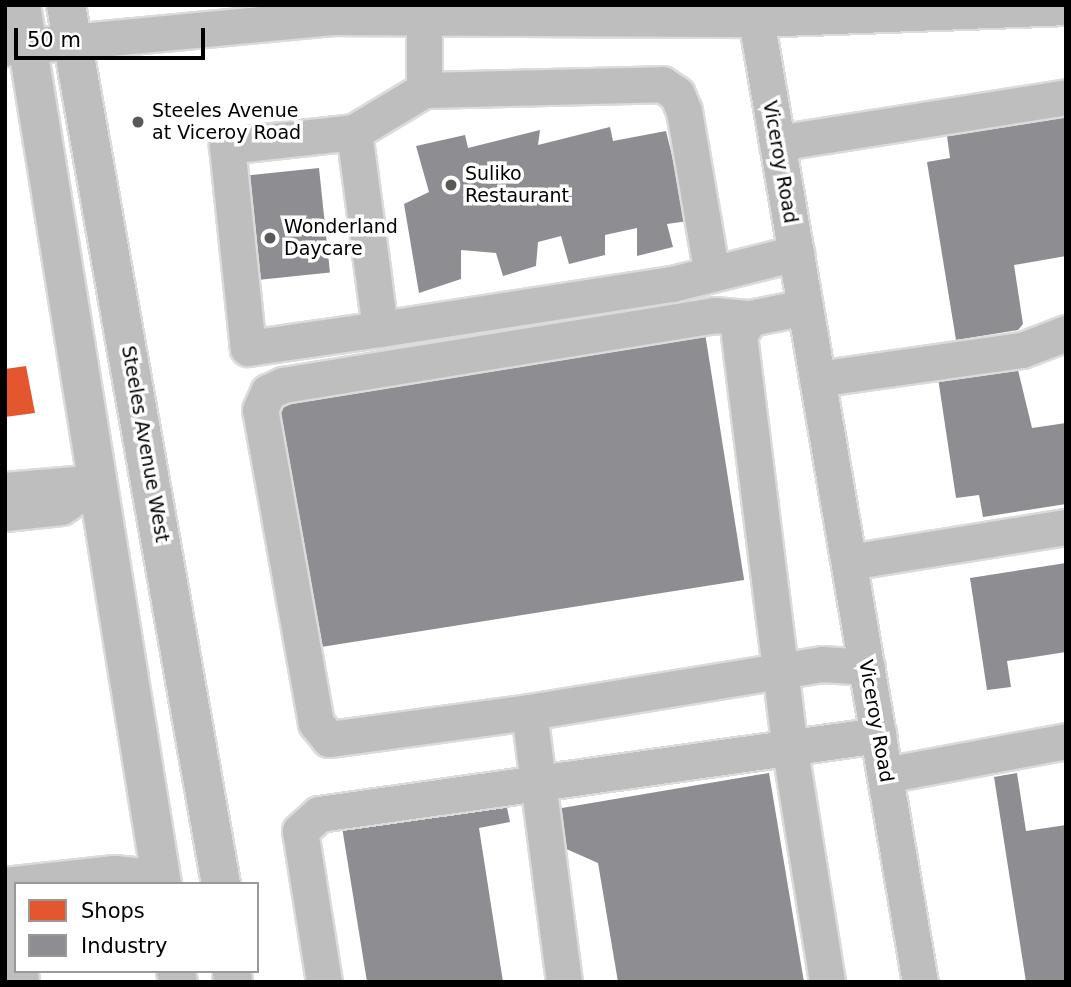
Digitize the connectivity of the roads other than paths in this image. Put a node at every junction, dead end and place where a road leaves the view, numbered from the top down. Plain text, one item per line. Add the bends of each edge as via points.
1 (22, 5) edge
2 (1066, 7) edge
3 (659, 12) edge
4 (424, 18) junction
5 (756, 19) junction
6 (68, 22) edge
7 (16, 47) edge
8 (424, 90) junction
9 (1066, 97) edge
10 (354, 132) junction
11 (777, 143) junction
12 (796, 253) junction
13 (711, 269) junction
14 (805, 307) junction
15 (750, 318) junction
16 (380, 329) junction
17 (1066, 333) edge
18 (817, 379) junction
19 (98, 482) junction
20 (5, 490) edge
21 (5, 513) edge
22 (1066, 527) edge
23 (849, 562) junction
24 (867, 667) junction
25 (783, 670) junction
26 (529, 712) junction
27 (878, 735) junction
28 (1066, 741) edge
29 (789, 744) junction
30 (885, 775) junction
31 (536, 780) junction
32 (220, 877) edge
33 (32, 882) edge
34 (159, 882) edge
35 (324, 982) edge
36 (564, 982) edge
37 (827, 982) edge
38 (920, 982) edge

1 - 7 main road
2 - 5 street
3 - 4 street
3 - 5 street
4 - 6 street
4 - 8 street
5 - 11 street, Viceroy Road
6 - 7 street
6 - 32 main road, Steeles Avenue West via 84,82
7 - 19 main road
8 - 10 street
8 - 13 street via 662,84 677,94 684,111
9 - 11 street
10 - 16 street
10 - 16 street via 227,146 248,348
11 - 12 street, Viceroy Road
12 - 13 street
12 - 14 street, Viceroy Road
13 - 16 street via 672,284
14 - 15 street
14 - 18 street, Viceroy Road
15 - 25 street via 739,335
15 - 26 street via 713,315 268,392 260,410 316,723 329,739
17 - 18 street via 1022,350
18 - 23 street, Viceroy Road
19 - 20 street
19 - 21 street via 61,507
19 - 34 main road
22 - 23 street
23 - 24 street, Viceroy Road
24 - 25 street
24 - 27 street, Viceroy Road
25 - 26 street
25 - 29 street
26 - 31 street
27 - 29 street
27 - 30 street, Viceroy Road
28 - 30 street
29 - 31 street
29 - 37 street
30 - 38 street, Viceroy Road
31 - 35 street via 319,814 300,831
31 - 36 street
32 - 34 main road
33 - 34 street via 114,873

